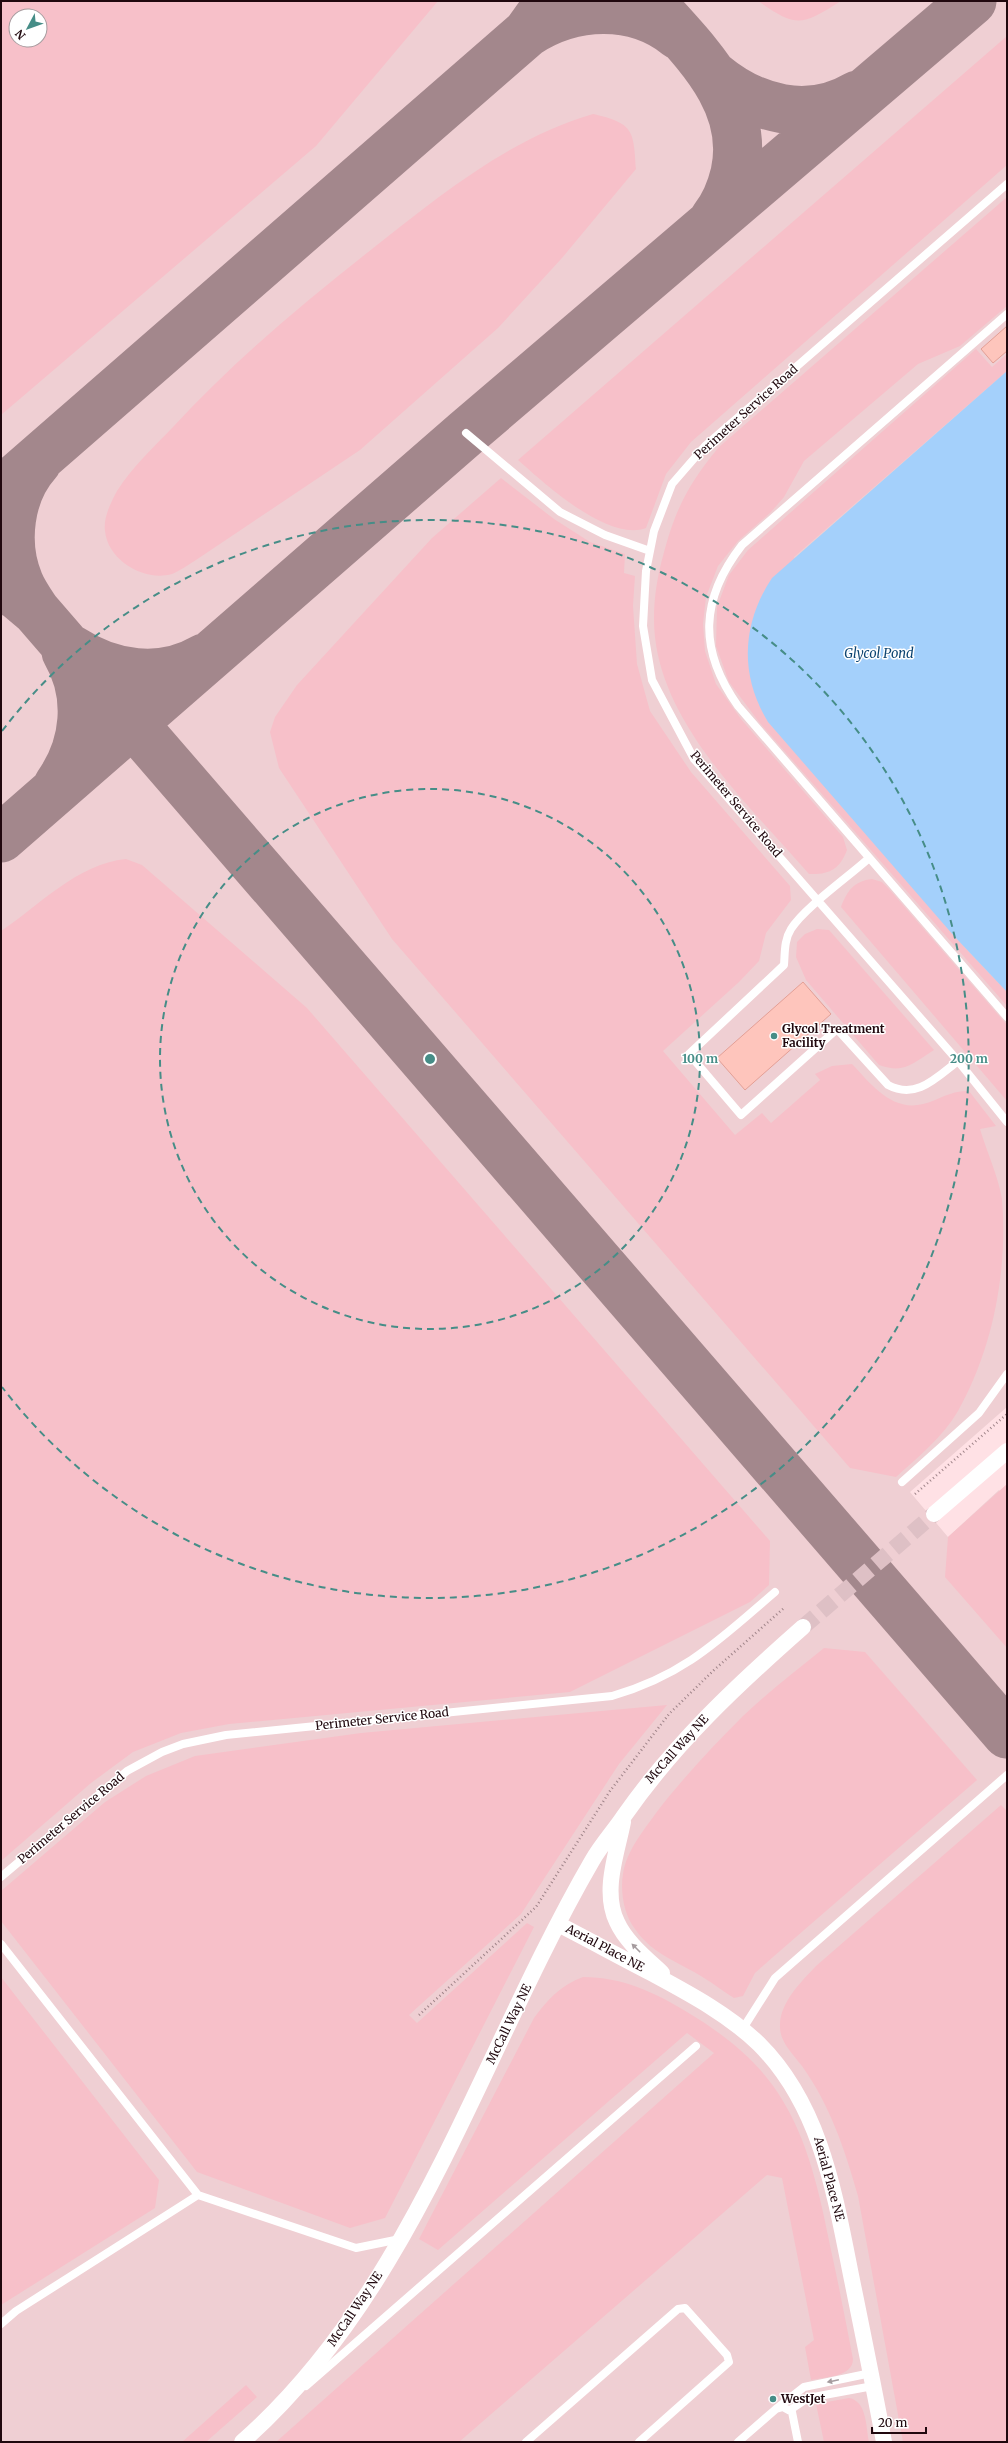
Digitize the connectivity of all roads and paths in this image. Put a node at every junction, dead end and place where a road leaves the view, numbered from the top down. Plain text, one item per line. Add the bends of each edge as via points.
1 (1007, 184) edge
2 (1007, 314) edge
3 (466, 433) dead end
4 (650, 551) junction
5 (868, 859) junction
6 (819, 901) junction
7 (1007, 1017) edge
8 (958, 1061) junction
9 (1007, 1122) edge
10 (1007, 1374) edge
11 (1007, 1414) edge
12 (1007, 1451) edge
13 (902, 1482) dead end
14 (915, 1494) dead end
15 (934, 1514) tunnel mouth
16 (775, 1592) dead end
17 (784, 1608) dead end
18 (803, 1627) tunnel mouth
19 (1007, 1775) edge
20 (624, 1815) junction
21 (1, 1877) edge
22 (558, 1924) junction
23 (1, 1944) edge
24 (674, 1985) junction
25 (419, 2014) dead end
26 (742, 2030) junction
27 (696, 2046) dead end
28 (198, 2195) junction
29 (400, 2239) junction
30 (1, 2324) edge
31 (872, 2380) junction
32 (776, 2409) junction
33 (790, 2410) junction
34 (246, 2438) edge
35 (526, 2442) edge
36 (639, 2442) edge
37 (738, 2442) edge
38 (798, 2442) edge
39 (884, 2442) edge

1 - 4 lane, Perimeter Service Road via 705,446 672,484 654,531
2 - 5 lane via 742,545 721,575 711,601 709,638 719,674 727,690
3 - 4 lane via 560,512 605,536
4 - 6 lane, Perimeter Service Road via 646,571 643,626 652,680 694,759
5 - 6 lane
5 - 7 lane
6 - 8 lane, Perimeter Service Road
6 - 8 lane via 791,929 786,943 784,966 689,1054 741,1115 837,1029 888,1085 897,1090 908,1092 918,1089
8 - 9 lane, Perimeter Service Road
10 - 13 lane via 979,1413
11 - 14 path
12 - 15 street
16 - 21 lane, Perimeter Service Road via 720,1640 680,1669 639,1688 612,1696 226,1735 162,1752 127,1771 110,1784
17 - 25 path via 669,1714 610,1791 536,1906
18 - 20 street, McCall Way NE via 738,1684 704,1718 665,1760
19 - 26 lane via 775,1978
20 - 22 street, McCall Way NE via 593,1858
24 -> 20 street via 632,1944 617,1922 613,1911 612,1879
22 - 24 street, Aerial Place NE
22 - 29 street, McCall Way NE via 452,2140
23 - 28 lane
24 - 26 street, Aerial Place NE
26 - 31 street, Aerial Place NE via 758,2043 782,2072 804,2106 816,2132 834,2194
27 - 34 lane
28 - 29 lane via 356,2248
28 - 30 lane via 16,2311
29 - 34 street, McCall Way NE via 339,2335 295,2388
31 -> 32 lane via 804,2387
31 - 33 lane via 808,2398
31 - 39 street, Aerial Place NE
32 - 33 lane via 783,2406
32 - 37 lane
33 - 38 lane
35 - 36 lane via 678,2309 685,2308 727,2355 729,2362

